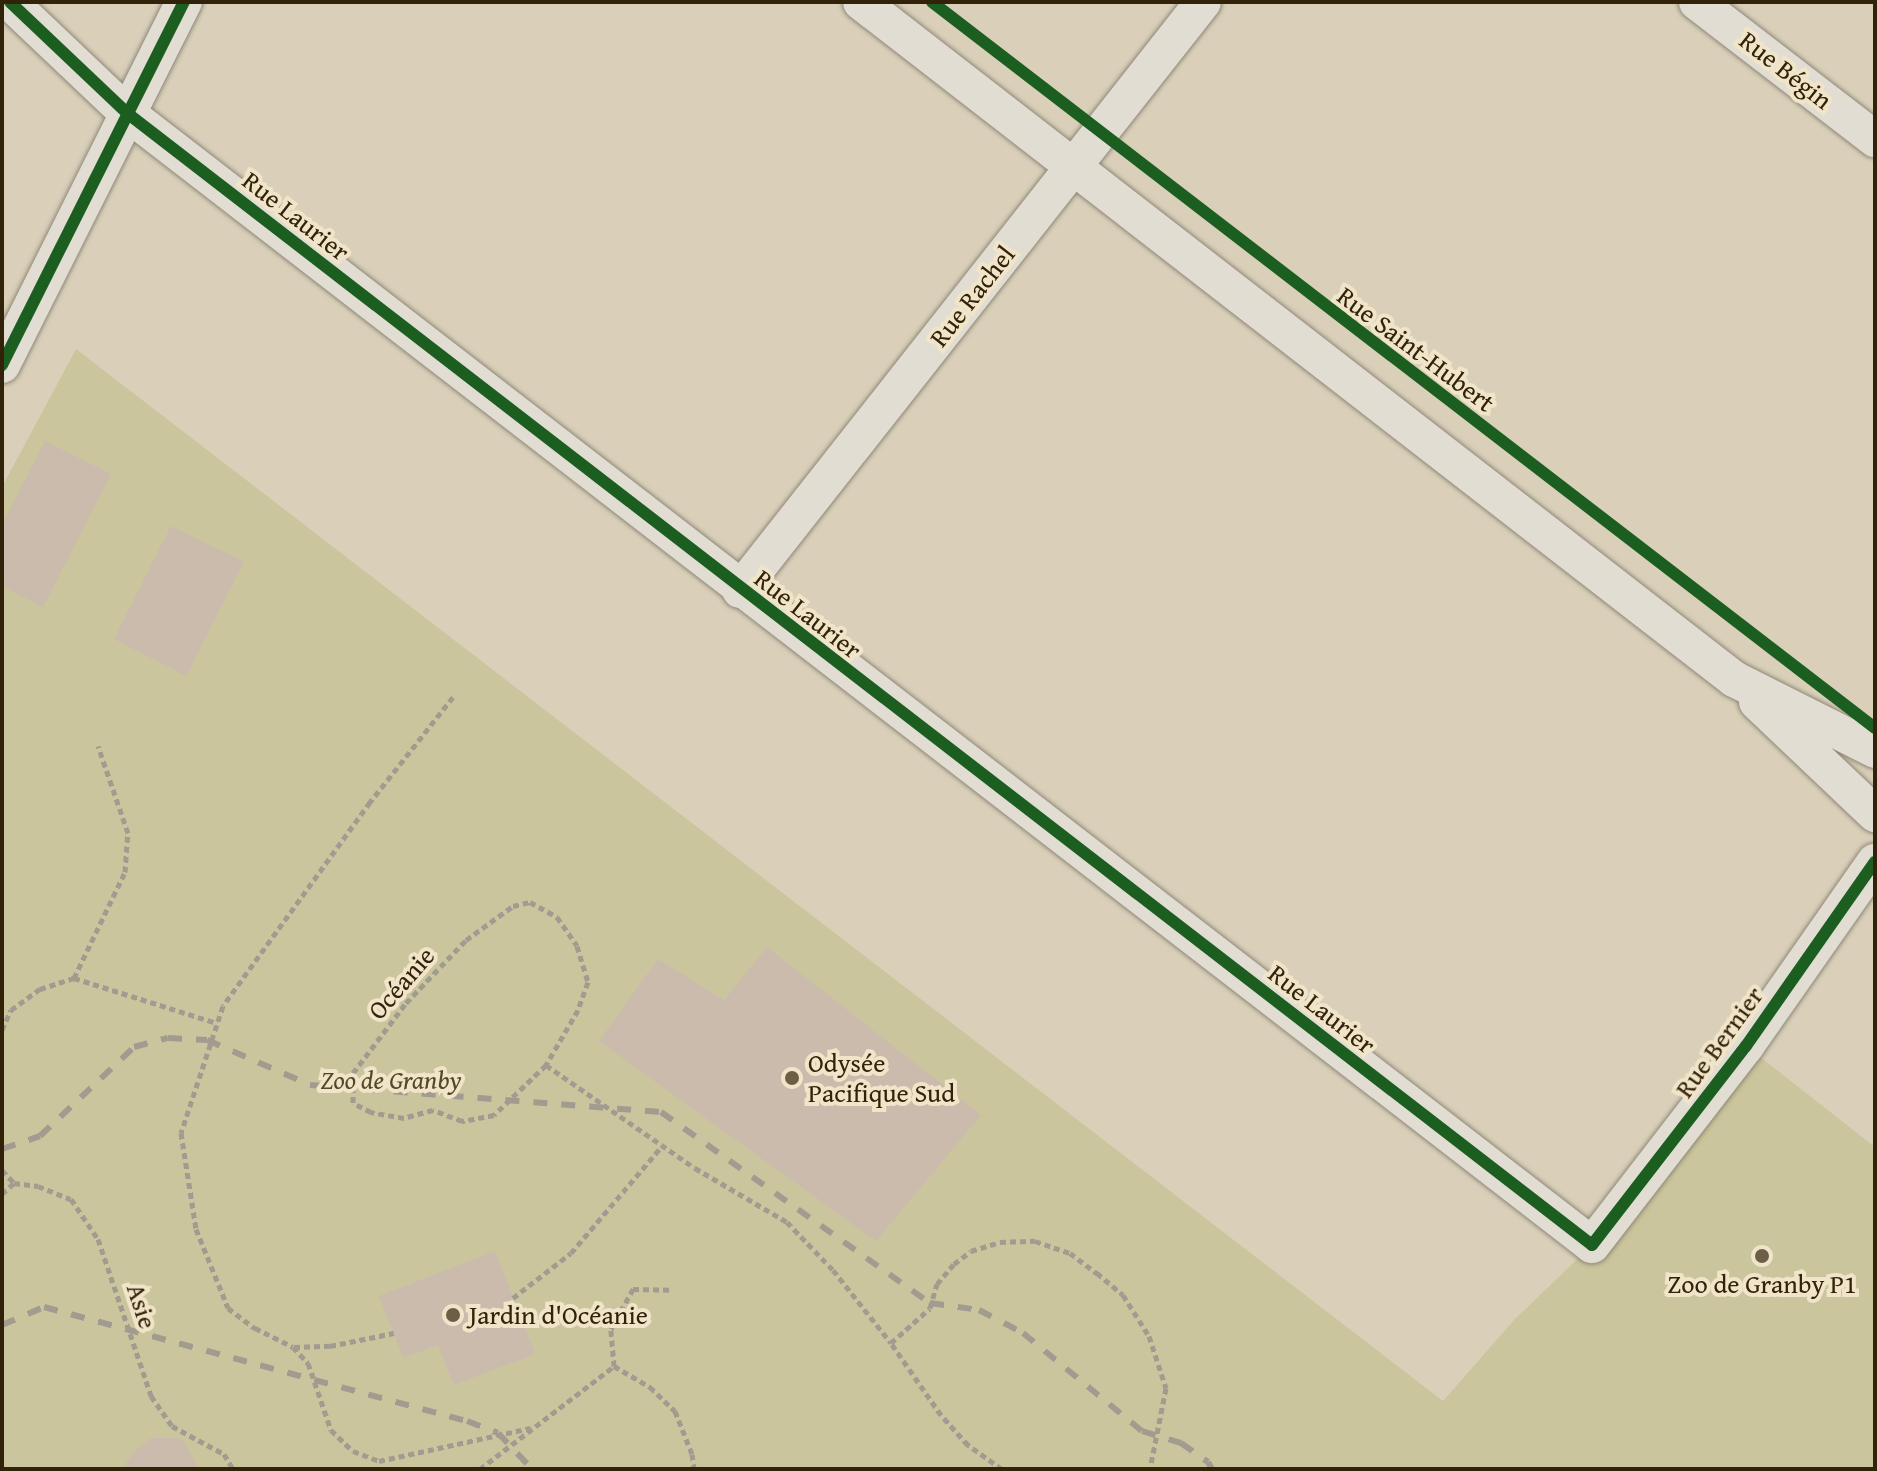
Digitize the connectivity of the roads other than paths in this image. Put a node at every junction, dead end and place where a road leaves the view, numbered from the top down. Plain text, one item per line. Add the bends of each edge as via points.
1 (10, 2) edge
2 (184, 2) edge
3 (861, 2) edge
4 (1203, 2) edge
5 (1697, 2) edge
6 (127, 113) junction
7 (1875, 139) edge
8 (1073, 167) junction
9 (2, 365) edge
10 (740, 590) junction
11 (1734, 679) junction
12 (1875, 750) edge
13 (1875, 814) edge
14 (1875, 862) edge
15 (1592, 1245) joint

1 - 6 street, Rue Laurier
2 - 6 street
3 - 8 street
4 - 8 street, Rue Rachel
5 - 7 street, Rue Bégin
6 - 9 street
6 - 10 street, Rue Laurier
8 - 10 street, Rue Rachel
8 - 11 street
10 - 15 street, Rue Laurier
11 - 12 street
11 - 13 street
14 - 15 street, Rue Bernier via 1746,1046

